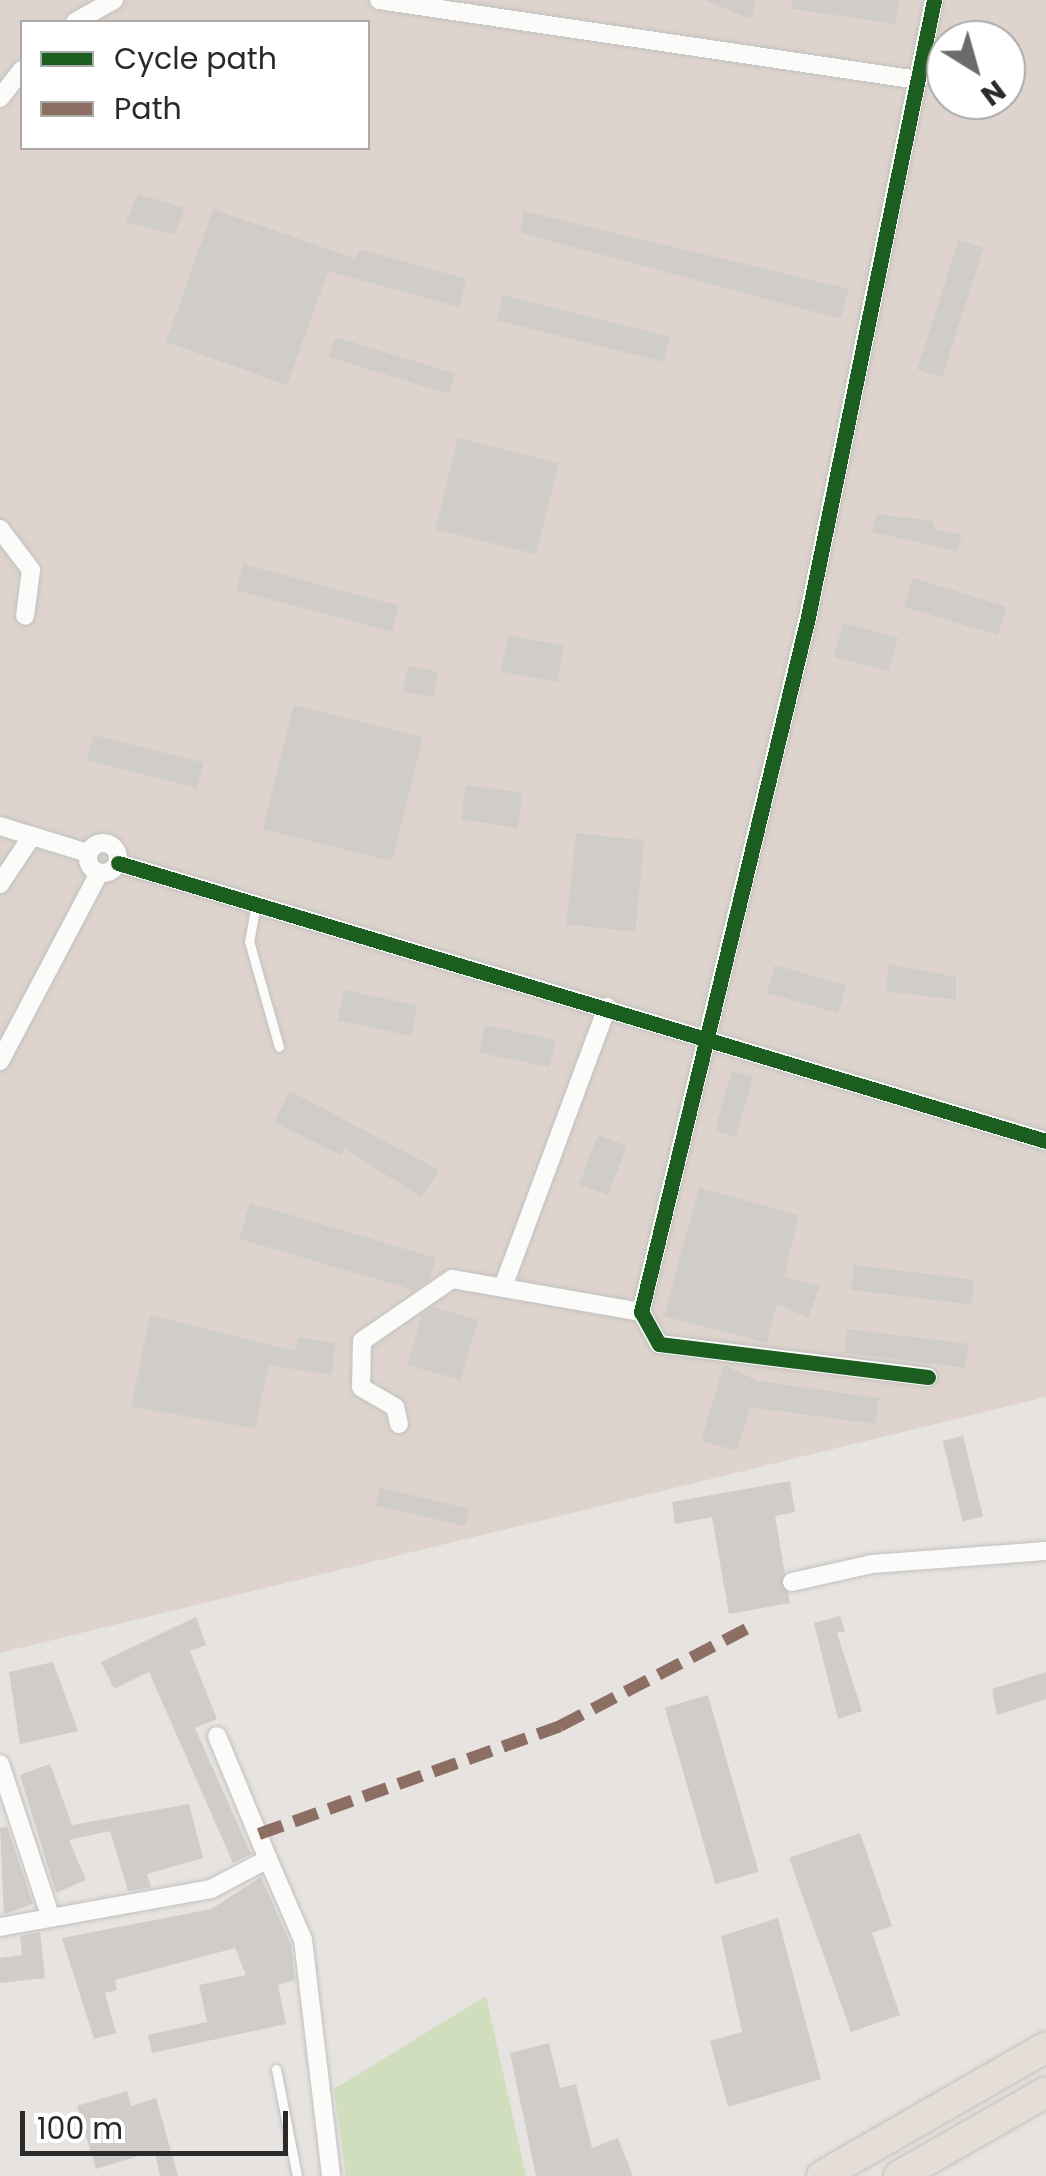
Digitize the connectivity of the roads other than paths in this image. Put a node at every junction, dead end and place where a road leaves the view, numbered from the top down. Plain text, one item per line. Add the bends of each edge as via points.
1 (114, 0) edge
2 (380, 0) edge
3 (934, 0) edge
4 (78, 20) edge
5 (20, 73) edge
6 (918, 80) junction
7 (0, 98) edge
8 (0, 529) edge
9 (25, 616) dead end
10 (0, 826) edge
11 (32, 836) junction
12 (88, 853) junction
13 (118, 862) junction
14 (98, 873) junction
15 (0, 884) edge
16 (256, 904) junction
17 (607, 1008) junction
18 (704, 1036) junction
19 (279, 1047) dead end
20 (0, 1061) edge
21 (1046, 1141) edge
22 (502, 1287) junction
23 (640, 1312) junction
24 (928, 1377) dead end
25 (398, 1424) dead end
26 (1046, 1551) edge
27 (792, 1582) dead end
28 (217, 1736) dead end
29 (0, 1764) edge
30 (268, 1859) junction
31 (51, 1918) junction
32 (0, 1927) edge
33 (1046, 2047) edge
34 (276, 2070) dead end
35 (1046, 2092) edge
36 (297, 2176) edge
37 (332, 2176) edge
38 (822, 2176) edge
39 (899, 2176) edge

1 - 4 street
2 - 6 street
3 - 6 street
5 - 7 street
6 - 18 street via 808,616
8 - 9 street via 31,570
10 - 11 street
11 - 12 street
11 - 15 street
12 - 13 street via 108,843
12 - 14 street
13 - 14 street
13 - 16 street
14 - 20 street
16 - 17 street
16 - 19 lane via 249,941
17 - 18 street
17 - 22 street
18 - 21 street
18 - 23 street
22 - 23 street
22 - 25 street via 452,1279 362,1341 361,1388 395,1406
23 - 24 street via 659,1344
26 - 27 street via 872,1564
28 - 30 street
29 - 31 street
30 - 31 street via 212,1889
30 - 37 street via 303,1940
31 - 32 street
33 - 38 main road
34 - 36 lane
35 - 39 main road

